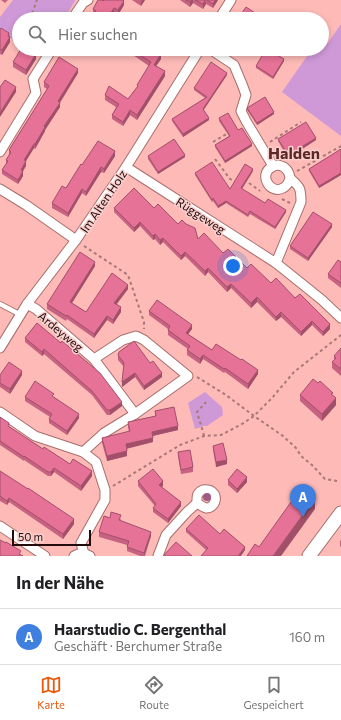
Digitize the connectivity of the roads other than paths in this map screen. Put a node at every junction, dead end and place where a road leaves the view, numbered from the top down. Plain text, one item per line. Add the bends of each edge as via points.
1 (88, 0) edge
2 (231, 0) edge
3 (77, 12) edge
4 (223, 12) edge
5 (48, 56) edge
6 (196, 56) edge
7 (220, 56) edge
8 (0, 152) edge
9 (273, 166) junction
10 (126, 167) junction
11 (290, 176) junction
12 (0, 189) edge
13 (76, 240) junction
14 (276, 263) junction
15 (0, 304) edge
16 (27, 304) junction
17 (21, 315) junction
18 (341, 318) edge
19 (0, 348) edge
20 (94, 359) junction
21 (0, 412) edge
22 (135, 414) junction
23 (83, 452) junction
24 (197, 503) dead end
25 (341, 513) edge
26 (0, 526) edge
27 (87, 555) edge
28 (312, 555) edge
29 (45, 556) edge
30 (74, 556) edge
31 (158, 556) edge

1 - 3 street
2 - 4 street
5 - 8 street via 33,79 36,93
6 - 10 street, Im Alten Holz
7 - 9 street via 234,65 246,95 241,111
9 - 11 street via 282,166 287,169
9 - 11 street via 266,173 266,180 274,189 286,187
10 - 13 street, Im Alten Holz
10 - 14 street, Rüggeweg
11 - 14 street via 299,186 300,202
12 - 13 street
13 - 16 street, Im Alten Holz
14 - 18 street, Rüggeweg
15 - 17 lane
16 - 17 street, Im Alten Holz
16 - 20 street, Ardeyweg
17 - 19 street, Im Alten Holz
20 - 22 street, Ardeyweg
20 - 22 street, Ardeyweg via 123,340 136,336 188,376
21 - 23 street via 35,436
22 - 23 street via 104,433
23 - 27 street via 96,462 105,490 105,500 81,543
24 - 31 street via 166,535
25 - 28 main road
26 - 29 street
27 - 30 street

